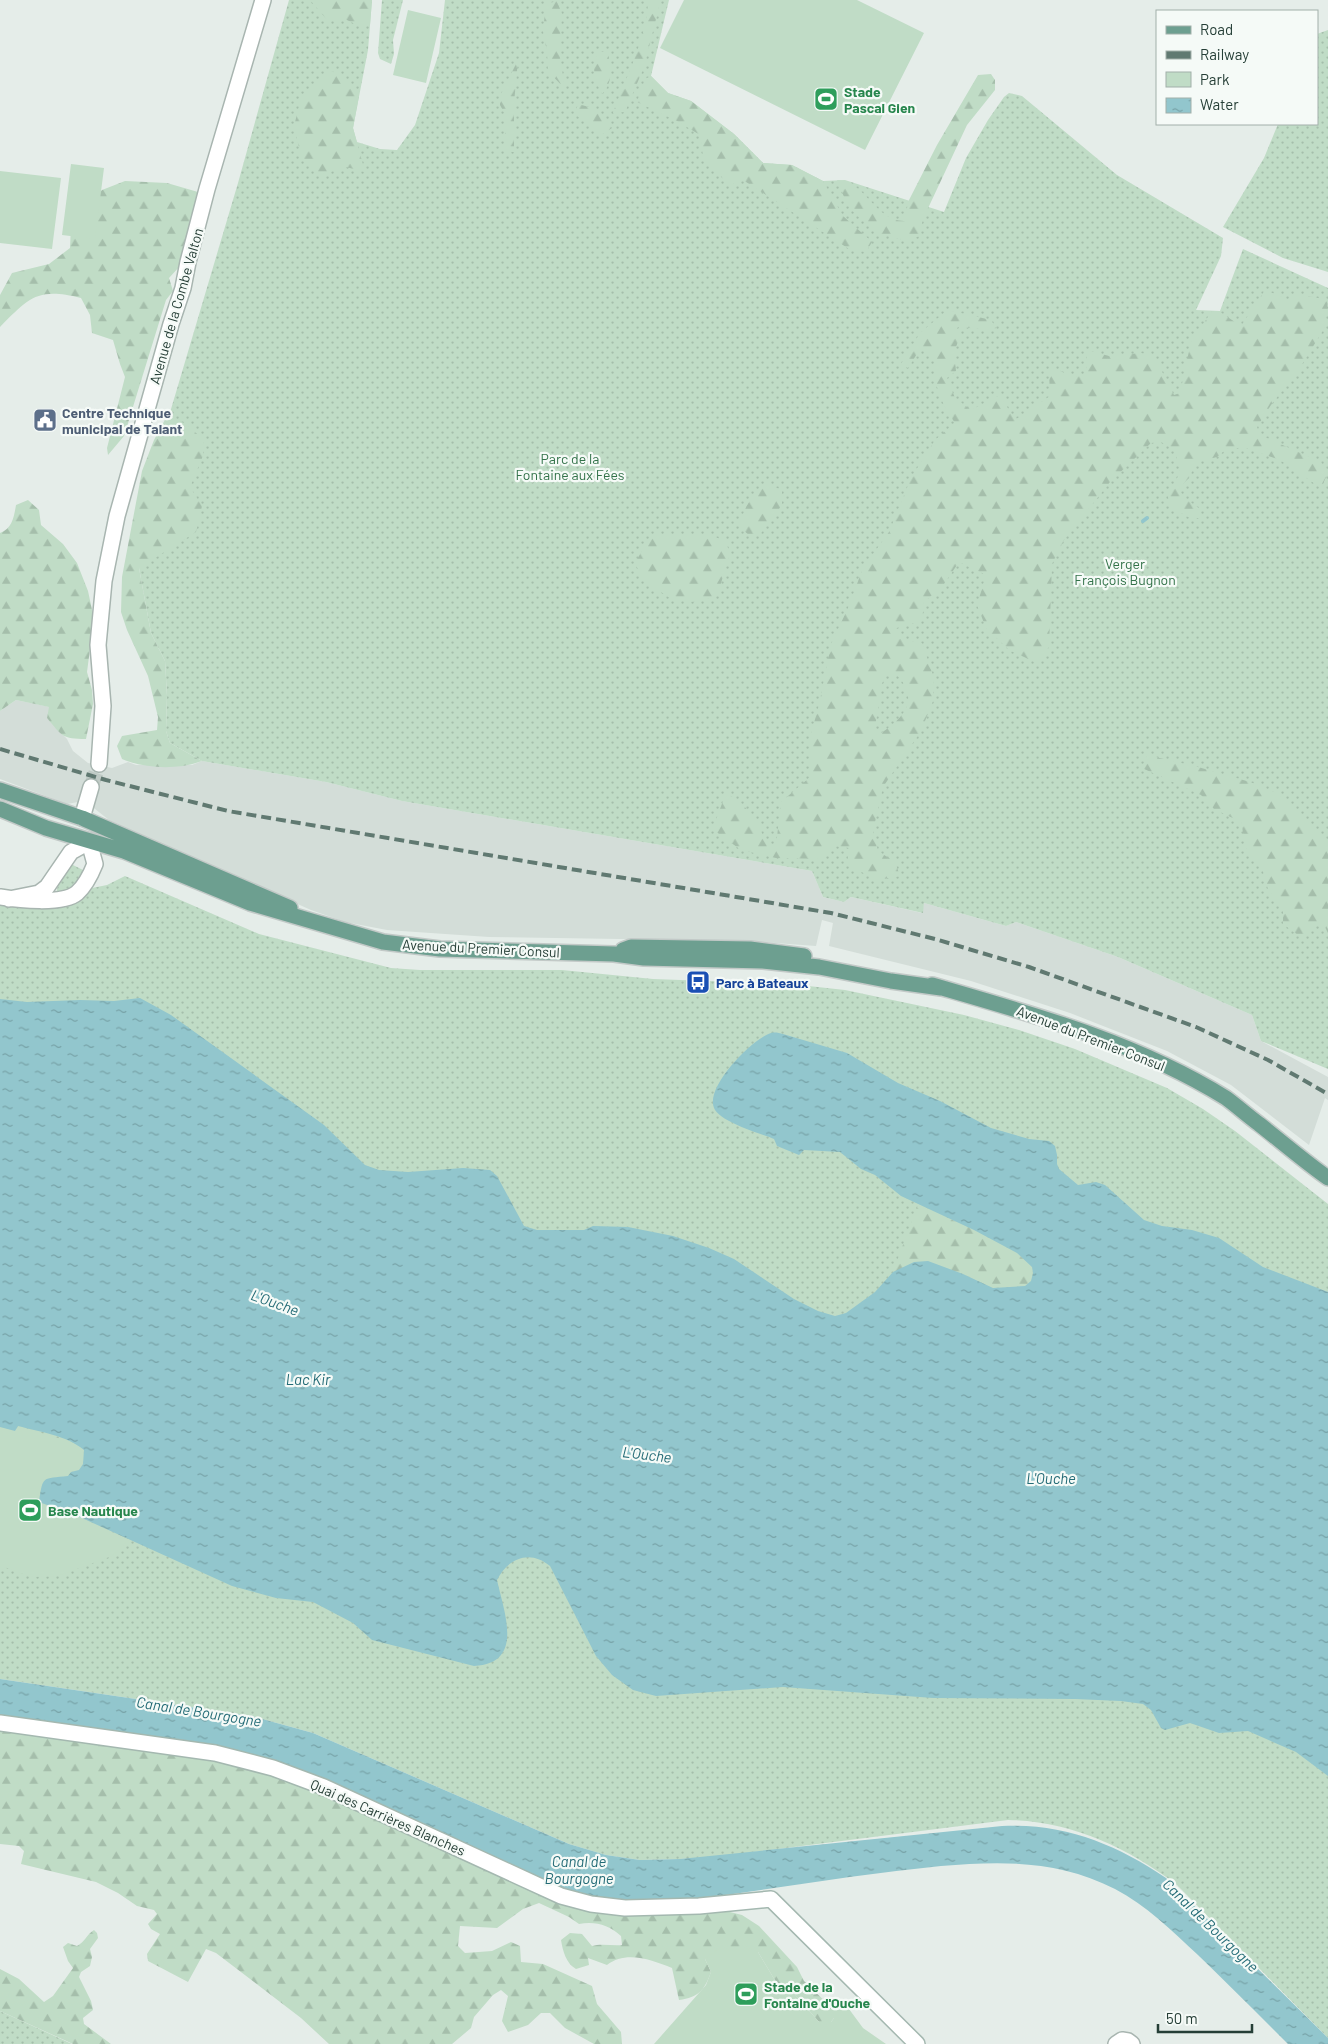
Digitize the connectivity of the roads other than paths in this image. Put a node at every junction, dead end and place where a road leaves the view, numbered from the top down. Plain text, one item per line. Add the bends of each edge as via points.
1 (263, 0) edge
2 (98, 764) tunnel mouth
3 (91, 787) tunnel mouth
4 (0, 790) edge
5 (0, 797) edge
6 (0, 809) edge
7 (82, 818) junction
8 (89, 842) junction
9 (146, 847) junction
10 (4, 898) edge
11 (320, 923) junction
12 (730, 949) junction
13 (614, 954) junction
14 (644, 958) junction
15 (941, 988) junction
16 (1328, 1178) edge
17 (0, 1723) edge
18 (917, 2044) edge
19 (1116, 2044) edge
20 (1132, 2044) edge

1 - 2 street, Avenue de la Combe Valton via 117,516 104,581 98,645 103,706
3 - 7 street
4 - 7 main road, Avenue du Premier Consul
5 - 7 main road via 49,815
6 - 8 main road
7 - 8 main road
7 - 9 main road, Avenue du Premier Consul
8 - 9 main road, Avenue du Premier Consul via 108,838
8 - 10 street via 71,852 47,887 39,893
8 - 10 street via 96,864 84,886 75,894 63,899
8 - 11 main road, Avenue du Premier Consul via 124,851 250,904
9 - 11 main road, Avenue du Premier Consul via 274,900
11 - 13 main road, Avenue du Premier Consul via 369,939 409,947
12 - 13 main road, Avenue du Premier Consul via 631,947
12 - 14 main road, Avenue du Premier Consul via 713,954 659,953
12 - 15 main road, Avenue du Premier Consul via 797,954 893,974
13 - 14 main road, Avenue du Premier Consul
14 - 15 main road, Avenue du Premier Consul via 795,964
15 - 16 main road, Avenue du Premier Consul via 1053,1021 1176,1070 1227,1099
17 - 18 street, Quai des Carrières Blanches via 215,1753 273,1768 324,1787 561,1896 591,1904 625,1908 699,1906 770,1899
19 - 20 street via 1122,2040

